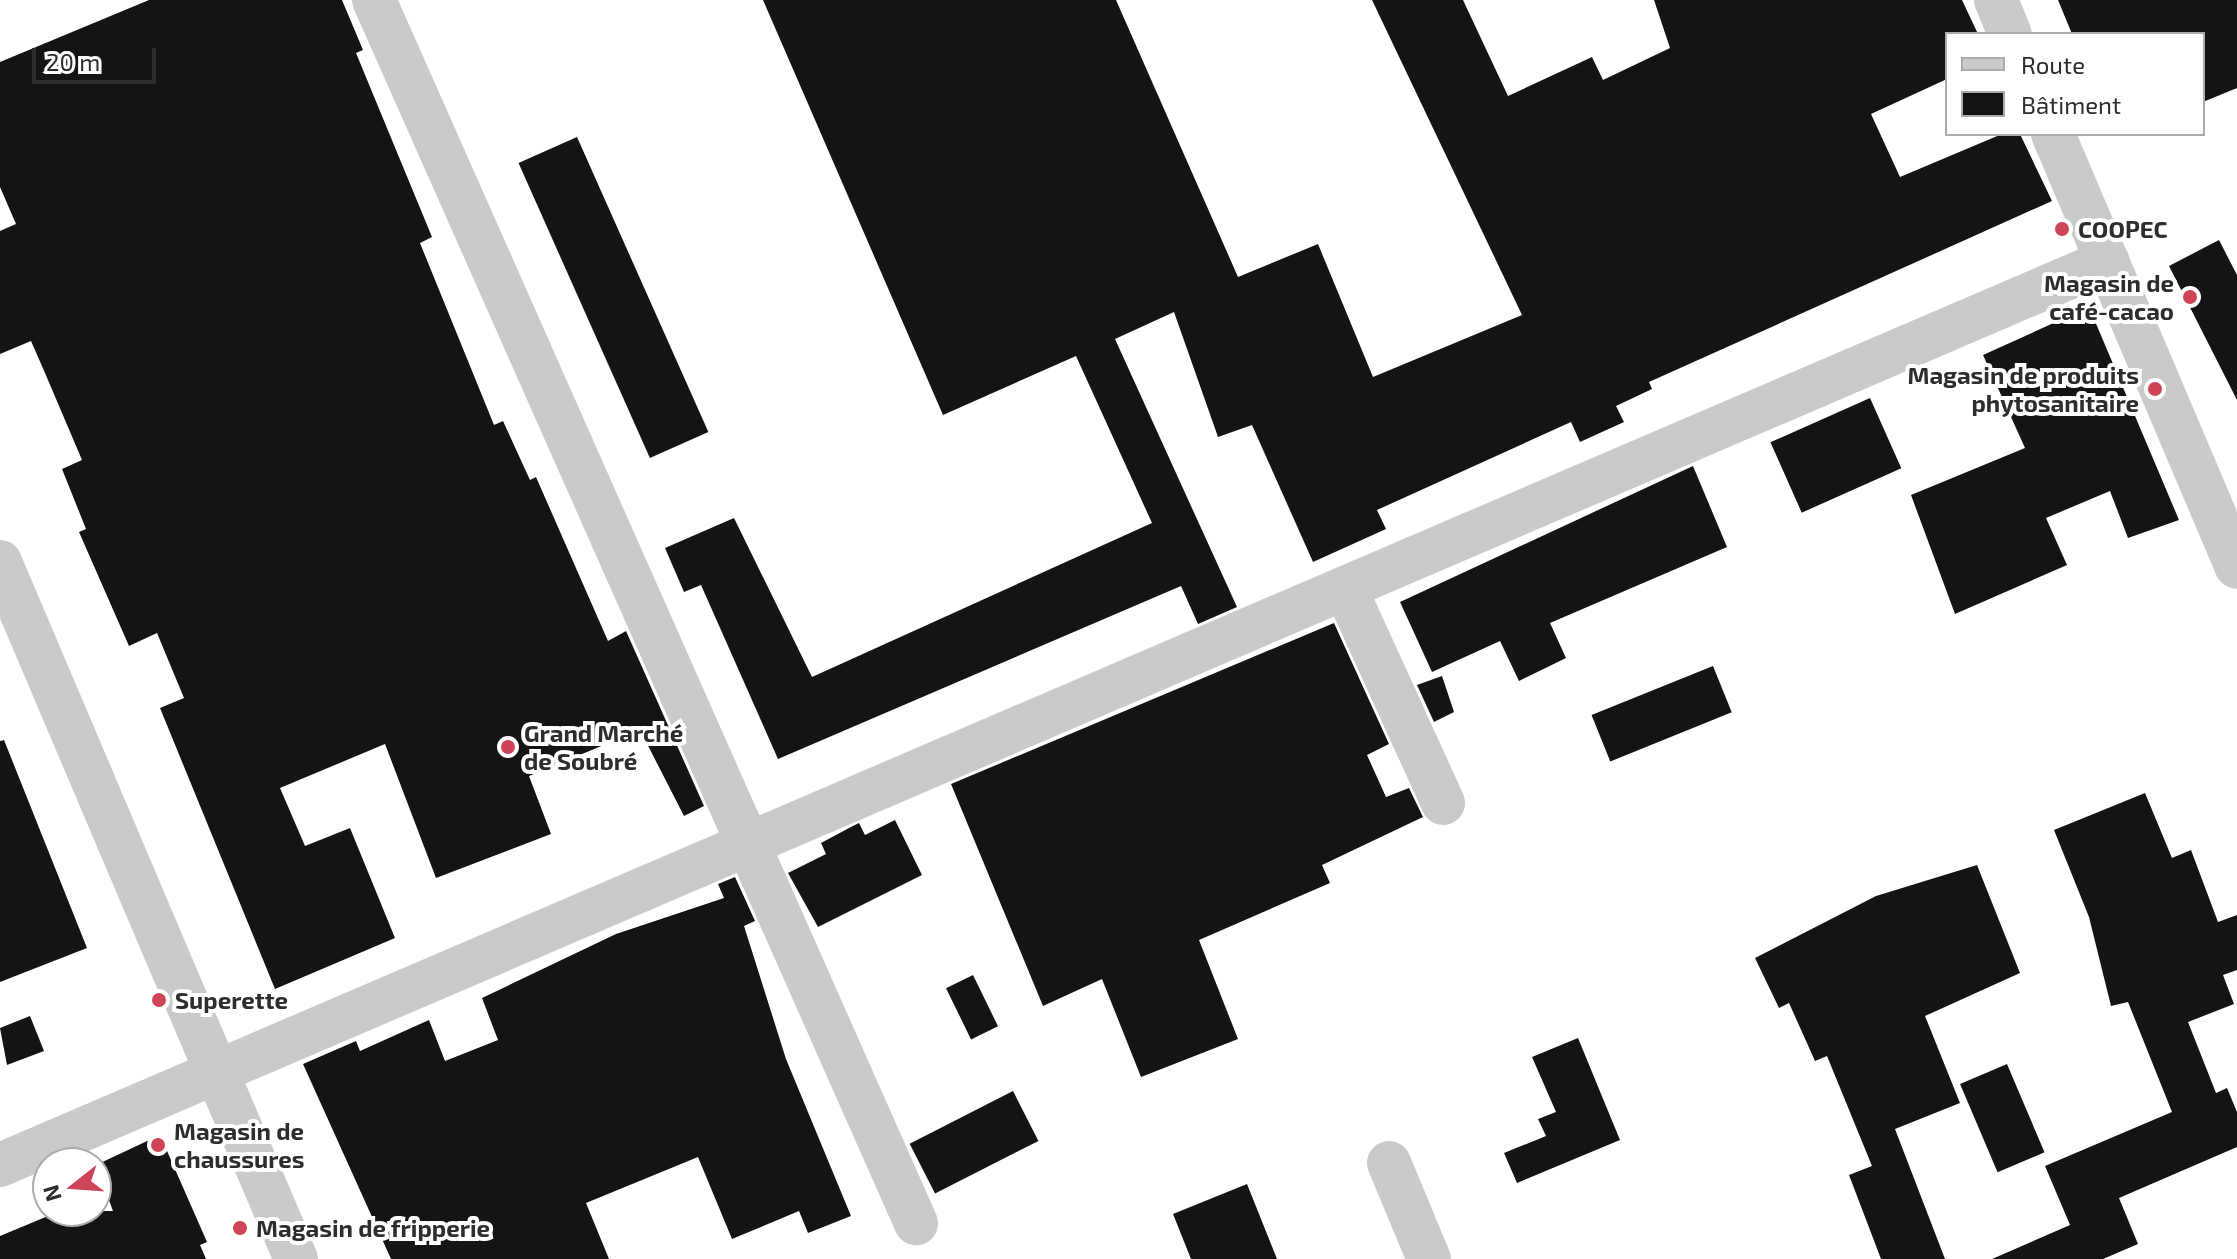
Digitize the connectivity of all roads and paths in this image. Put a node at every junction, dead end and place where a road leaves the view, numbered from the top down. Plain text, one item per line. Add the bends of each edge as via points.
1 (374, 0) edge
2 (1996, 0) edge
3 (2009, 32) edge
4 (2054, 136) edge
5 (2107, 261) junction
6 (0, 562) edge
7 (2237, 567) edge
8 (1346, 590) junction
9 (1443, 803) dead end
10 (748, 844) junction
11 (219, 1071) junction
12 (1389, 1163) dead end
13 (0, 1165) edge
14 (916, 1223) dead end
15 (296, 1259) edge
16 (1429, 1259) edge

1 - 10 street
2 - 3 street
4 - 5 street
5 - 7 street
5 - 8 street
6 - 11 street
8 - 9 street
8 - 10 street
10 - 11 street
10 - 14 street
11 - 13 street
11 - 15 street
12 - 16 street

